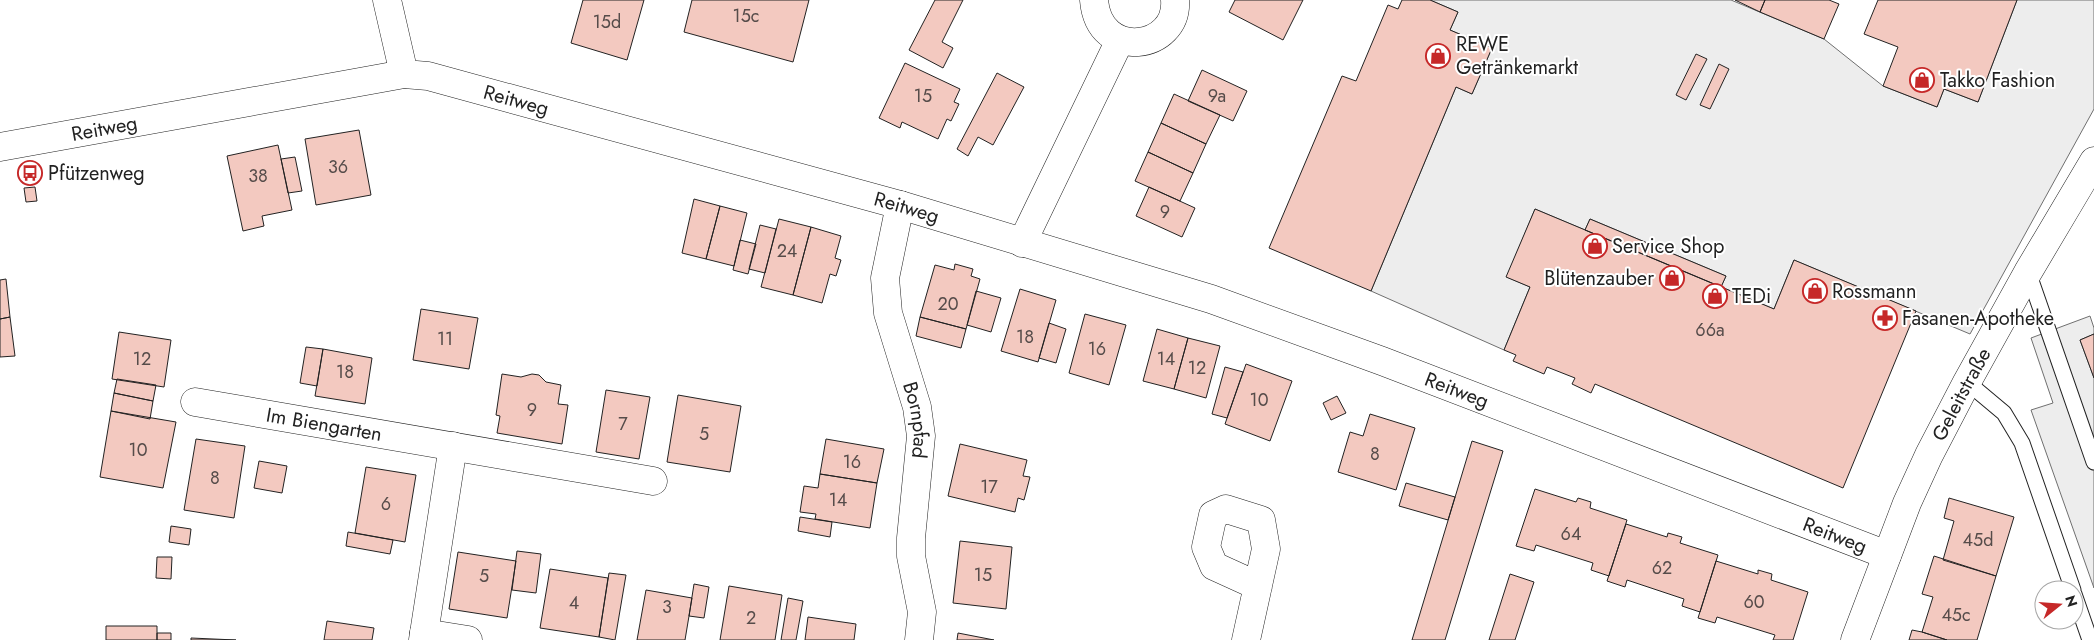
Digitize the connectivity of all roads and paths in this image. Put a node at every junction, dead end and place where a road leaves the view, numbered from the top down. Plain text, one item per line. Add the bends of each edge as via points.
1 (387, 0) edge
2 (1094, 0) edge
3 (1175, 0) edge
4 (1120, 40) junction
5 (404, 74) junction
6 (0, 147) edge
7 (2094, 161) edge
8 (900, 205) junction
9 (1022, 243) junction
10 (2028, 272) junction
11 (1967, 382) junction
12 (195, 402) dead end
13 (453, 446) junction
14 (2094, 462) edge
15 (653, 480) dead end
16 (1887, 556) junction
17 (2070, 580) edge
18 (1258, 586) dead end
19 (2084, 623) edge
20 (423, 637) edge
21 (468, 640) edge
22 (919, 640) edge
23 (1246, 640) edge
24 (1855, 640) edge
25 (2090, 640) edge

1 - 5 street
2 - 4 street via 1096,14 1103,27
3 - 4 street via 1171,22 1158,36 1137,43
4 - 9 street
5 - 6 street, Reitweg
5 - 8 street, Reitweg via 428,76
7 - 10 street, Geleitstraße
8 - 9 street, Reitweg
8 - 22 street, Bornpfad via 884,278 888,313 917,406 921,436 911,538 911,556 922,612
9 - 16 street, Reitweg via 1211,299 1392,365
10 - 11 street, Geleitstraße
10 - 14 lane
11 - 16 street, Geleitstraße via 1929,455
11 - 17 lane via 2004,413 2022,443
12 - 13 street, Im Biengarten
13 - 15 street, Im Biengarten
13 - 20 street
16 - 24 street, Geleitstraße
18 - 23 street
19 - 25 lane
20 - 21 street

